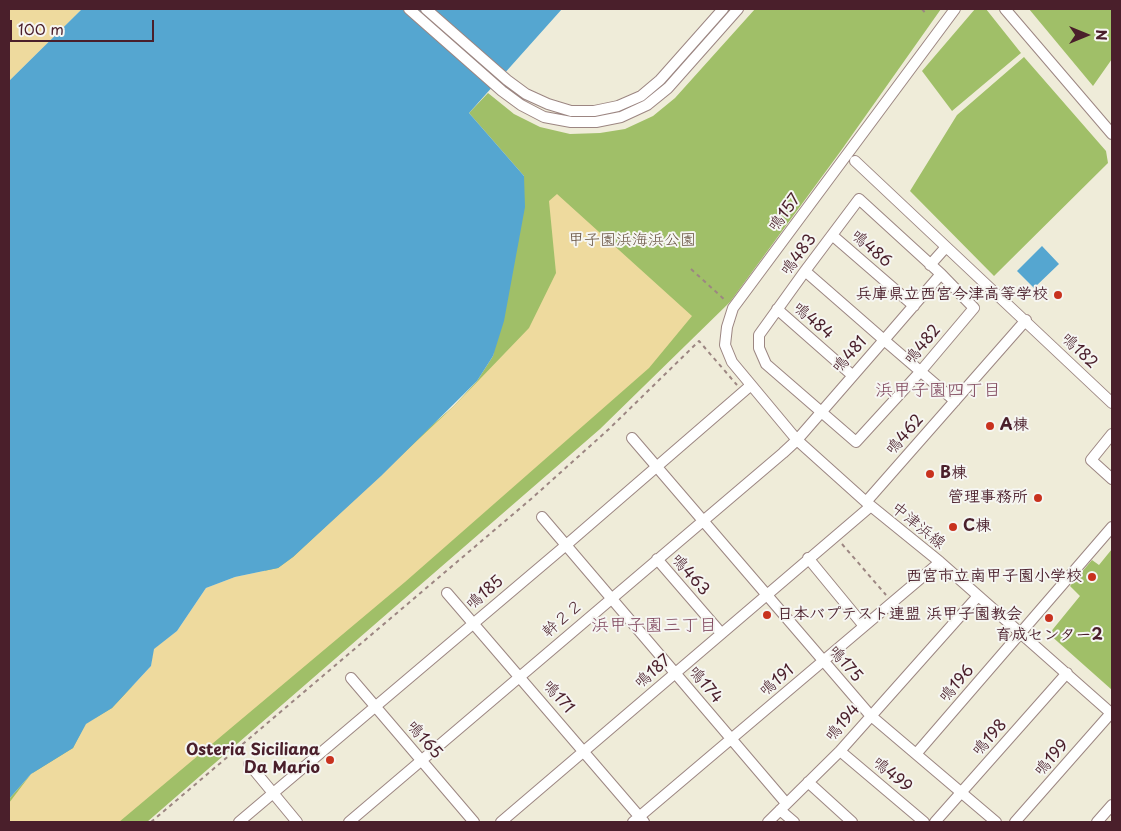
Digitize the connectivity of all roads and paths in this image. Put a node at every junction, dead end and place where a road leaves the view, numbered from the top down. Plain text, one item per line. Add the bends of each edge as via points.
1 (409, 9) edge
2 (426, 9) edge
3 (723, 9) edge
4 (738, 9) edge
5 (922, 9) edge
6 (955, 9) edge
7 (1005, 9) edge
8 (927, 15) dead end
9 (1112, 134) edge
10 (855, 161) dead end
11 (832, 235) junction
12 (946, 247) junction
13 (930, 265) junction
14 (691, 269) dead end
15 (805, 271) junction
16 (941, 274) junction
17 (914, 306) junction
18 (733, 308) junction
19 (777, 309) junction
20 (1026, 320) junction
21 (884, 340) junction
22 (920, 372) junction
23 (852, 375) junction
24 (746, 389) junction
25 (955, 401) junction
26 (1112, 403) edge
27 (820, 412) junction
28 (1112, 434) edge
29 (632, 438) dead end
30 (797, 440) junction
31 (657, 468) junction
32 (1112, 479) edge
33 (868, 504) junction
34 (542, 517) dead end
35 (702, 521) junction
36 (1112, 527) edge
37 (835, 536) junction
38 (565, 546) junction
39 (808, 558) junction
40 (657, 559) junction
41 (940, 562) junction
42 (447, 593) dead end
43 (766, 594) junction
44 (978, 596) junction
45 (611, 598) junction
46 (893, 602) junction
47 (473, 622) junction
48 (864, 626) junction
49 (721, 633) junction
50 (1021, 634) junction
51 (822, 662) junction
52 (676, 673) junction
53 (1067, 673) junction
54 (520, 676) junction
55 (351, 678) dead end
56 (375, 706) junction
57 (1112, 713) edge
58 (870, 715) junction
59 (731, 739) junction
60 (584, 750) junction
61 (840, 751) junction
62 (916, 754) junction
63 (422, 760) junction
64 (249, 764) dead end
65 (808, 782) junction
66 (962, 792) junction
67 (273, 794) junction
68 (1112, 805) edge
69 (783, 806) junction
70 (639, 820) edge
71 (151, 822) edge
72 (239, 822) edge
73 (297, 822) edge
74 (349, 822) edge
75 (474, 822) edge
76 (502, 822) edge
77 (768, 822) edge
78 (794, 822) edge
79 (852, 822) edge
80 (924, 822) edge
81 (935, 822) edge
82 (996, 822) edge
83 (1015, 822) edge
84 (1097, 822) edge

1 - 4 street via 521,105 544,117 579,122 621,117 647,105 668,88
2 - 3 street via 507,80 548,104 571,111 618,106 641,96 660,80
5 - 8 path
6 - 18 street, 鳴157
7 - 9 street
10 - 12 street, 鳴182
11 - 13 street, 鳴483 via 859,199
11 - 15 street, 鳴483
11 - 17 street, 鳴486
12 - 13 street
12 - 20 street, 鳴182
13 - 16 street, 鳴483
14 - 18 path
15 - 19 street, 鳴483
15 - 21 street
16 - 17 street, 鳴482
16 - 22 street, 鳴482 via 974,308
17 - 21 street, 鳴482
18 - 24 street, 鳴157 via 725,345
19 - 23 street, 鳴484
19 - 27 street, 鳴483 via 758,335 758,348 766,364
20 - 25 street, 鳴462
20 - 26 street, 鳴182
21 - 22 street, 鳴481
21 - 23 street, 鳴481
22 - 25 street, 鳴481
22 - 27 street, 鳴482 via 856,442
23 - 27 street, 鳴481
24 - 30 street, 鳴157
24 - 31 street, 鳴185
24 - 71 path via 699,341 530,500
25 - 33 street, 鳴462
27 - 30 street, 鳴481
28 - 32 street via 1091,460
29 - 31 street, 鳴175
30 - 33 street, 中津浜線
30 - 35 street, 幹２２
31 - 35 street, 鳴175
31 - 38 street, 鳴185
33 - 37 street, 鳴187
33 - 41 street, 中津浜線
34 - 38 street, 鳴174
35 - 40 street, 幹２２
35 - 43 street, 鳴175
36 - 50 street, 鳴196
37 - 39 street, 鳴187
37 - 46 path
38 - 45 street, 鳴174
38 - 47 street, 鳴185
39 - 43 street, 鳴187
39 - 48 street
40 - 45 street, 幹２２
40 - 49 street, 鳴463
41 - 44 street, 中津浜線
41 - 46 street, 鳴191
42 - 47 street, 鳴171
43 - 49 street, 鳴187
43 - 51 street, 鳴175
44 - 50 street, 中津浜線
44 - 58 street, 鳴194
45 - 52 street, 鳴174
45 - 54 street, 幹２２
46 - 48 street, 鳴191
47 - 54 street, 鳴171
47 - 56 street, 鳴185
48 - 51 street, 鳴191
49 - 52 street, 鳴187
50 - 53 street, 中津浜線
50 - 62 street, 鳴196
51 - 58 street, 鳴175
51 - 59 street, 鳴191
52 - 59 street, 鳴174
52 - 60 street, 鳴187
53 - 57 street, 中津浜線
53 - 66 street, 鳴198
54 - 60 street, 鳴171
54 - 63 street, 幹２２
55 - 56 street, 鳴165
56 - 63 street, 鳴165
56 - 67 street, 鳴185
57 - 83 street, 鳴199
58 - 61 street, 鳴194
58 - 62 street, 鳴175
59 - 69 street, 鳴174
59 - 70 street, 鳴191
60 - 70 street, 鳴171
60 - 76 street, 鳴187
61 - 65 street, 鳴194
61 - 80 street, 鳴499
62 - 66 street, 鳴175
63 - 74 street, 幹２２
63 - 75 street, 鳴165
64 - 67 street
65 - 69 street, 鳴194
65 - 79 street
66 - 81 street, 鳴198
66 - 82 street, 鳴175
67 - 72 street, 鳴185
67 - 73 street
68 - 84 street
69 - 77 street, 鳴194
69 - 78 street, 鳴174

